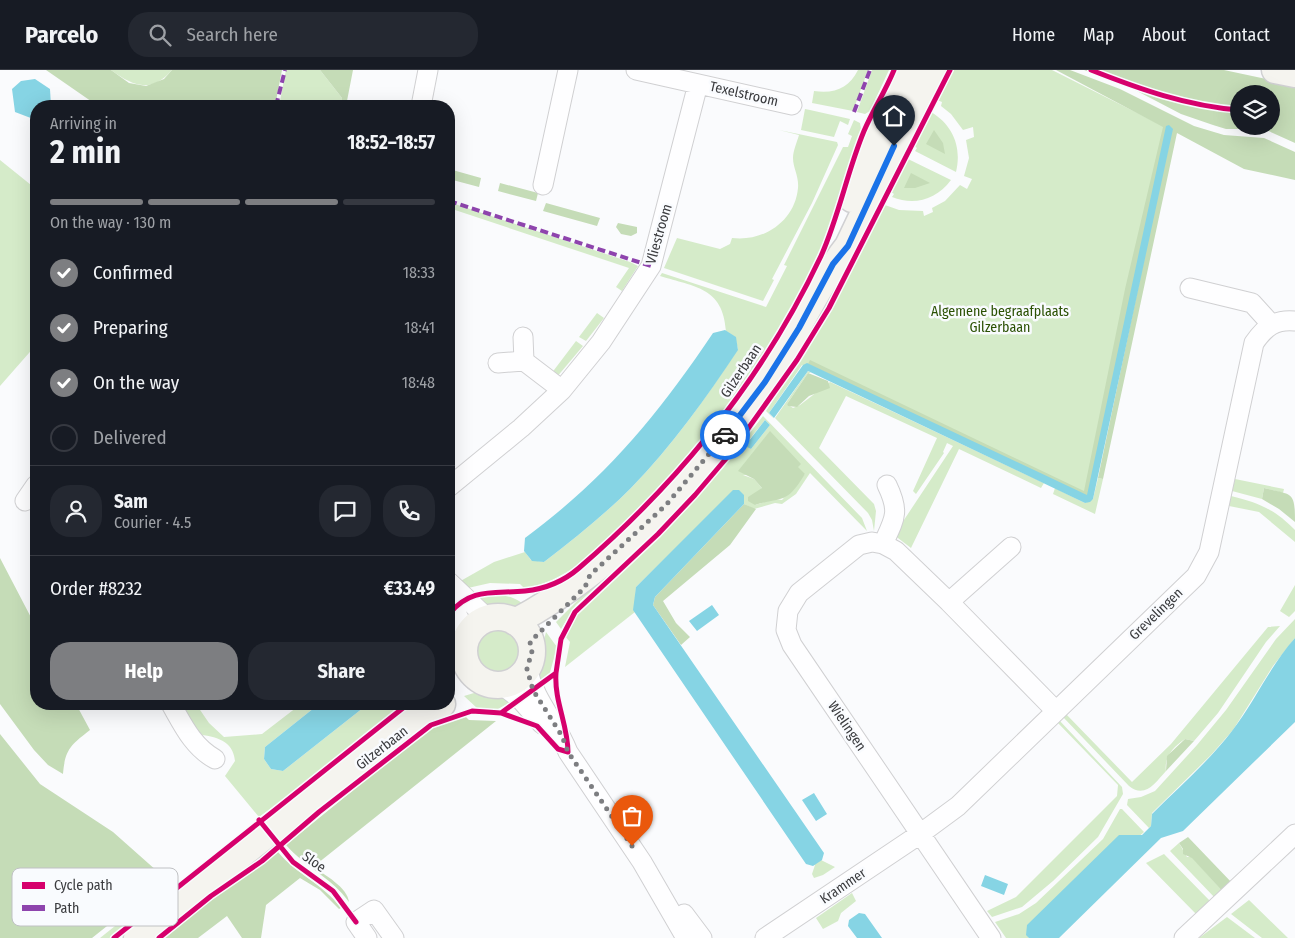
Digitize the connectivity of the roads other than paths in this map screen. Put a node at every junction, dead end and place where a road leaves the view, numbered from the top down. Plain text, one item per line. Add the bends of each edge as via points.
1 (428, 70) edge
2 (568, 70) edge
3 (636, 70) edge
4 (910, 70) edge
5 (932, 70) edge
6 (1274, 70) edge
7 (1295, 74) edge
8 (698, 84) junction
9 (422, 100) edge
10 (792, 105) dead end
11 (543, 185) dead end
12 (833, 264) junction
13 (1190, 288) dead end
14 (1295, 320) edge
15 (1271, 324) junction
16 (523, 337) dead end
17 (524, 361) junction
18 (498, 363) dead end
19 (562, 390) junction
20 (455, 482) edge
21 (887, 485) dead end
22 (30, 494) edge
23 (25, 501) dead end
24 (883, 544) junction
25 (1011, 548) dead end
26 (590, 575) junction
27 (455, 588) edge
28 (948, 602) junction
29 (488, 619) junction
30 (514, 622) junction
31 (455, 631) edge
32 (530, 642) junction
33 (460, 657) edge
34 (527, 669) junction
35 (492, 683) junction
36 (455, 697) edge
37 (175, 710) edge
38 (416, 710) edge
39 (433, 710) edge
40 (1054, 710) junction
41 (405, 724) junction
42 (568, 752) junction
43 (214, 759) dead end
44 (920, 834) junction
45 (1295, 834) edge
46 (642, 862) junction
47 (178, 905) edge
48 (152, 926) edge
49 (137, 938) edge
50 (367, 938) edge
51 (394, 938) edge
52 (686, 938) edge
53 (702, 938) edge
54 (765, 938) edge
55 (990, 938) edge
56 (1184, 938) edge

1 - 9 street
2 - 11 street
3 - 8 street, Texelstroom
4 - 12 street, Gilzerbaan via 865,166 837,242
5 - 12 street, Gilzerbaan via 848,246
6 - 7 street
8 - 10 street, Texelstroom
8 - 19 street, Vliestroom via 651,266 601,342
12 - 26 street, Gilzerbaan via 765,382 710,455 666,505
13 - 15 street via 1252,303
14 - 15 street
15 - 40 street, Grevelingen via 1254,343 1209,552 1196,576
16 - 17 street
17 - 18 street
17 - 19 street
19 - 20 street, Vliestroom
21 - 24 street via 896,503 895,517
22 - 23 street
24 - 28 street via 896,551
24 - 44 street, Wielingen via 872,542 858,546 799,593 788,611 786,630 792,646
25 - 28 street
26 - 30 street, Gilzerbaan via 552,602
26 - 32 street, Gilzerbaan via 585,587
27 - 29 street
28 - 40 street
29 - 30 street via 498,617
29 - 33 street via 475,626
30 - 32 street via 527,633
31 - 33 street
32 - 34 street via 532,651
33 - 35 street via 472,674
34 - 35 street via 514,682
34 - 42 street via 533,690 562,736
35 - 36 street
35 - 42 street via 531,710
37 - 43 street via 193,741
38 - 41 street, Gilzerbaan
39 - 41 street, Gilzerbaan
40 - 44 street, Grevelingen via 958,806
41 - 47 street, Gilzerbaan
42 - 46 street
44 - 54 street, Krammer
44 - 55 street, Wielingen
45 - 56 street
46 - 52 street
46 - 53 street
48 - 49 street, Gilzerbaan
50 - 51 street via 356,922 374,910

